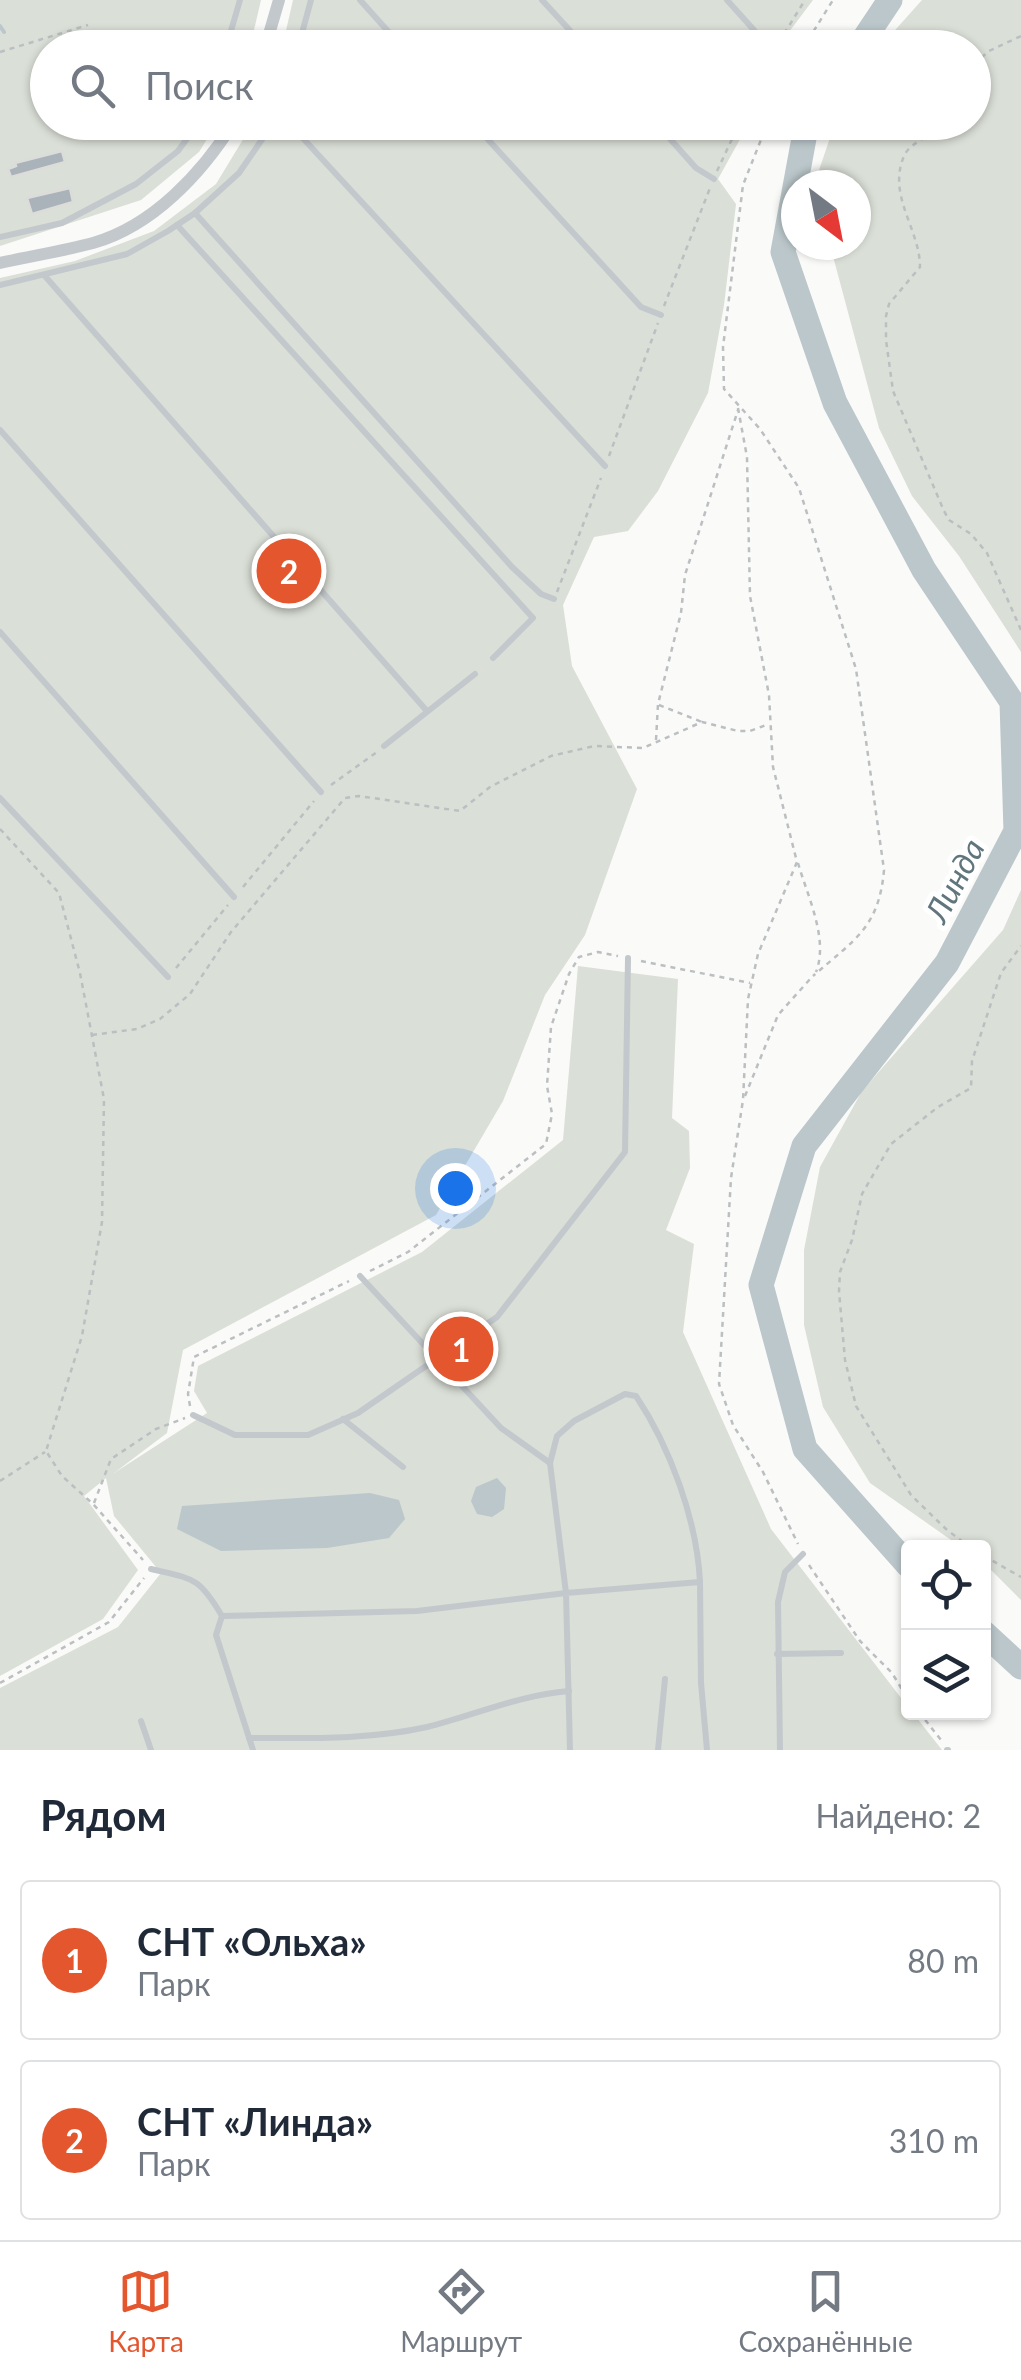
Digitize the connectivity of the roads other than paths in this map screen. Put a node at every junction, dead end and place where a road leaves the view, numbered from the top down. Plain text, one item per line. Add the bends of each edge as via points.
1 (240, 0) edge
2 (279, 0) edge
3 (311, 0) edge
4 (360, 0) edge
5 (542, 0) edge
6 (727, 0) edge
7 (231, 30) edge
8 (270, 30) edge
9 (303, 30) edge
10 (388, 30) edge
11 (570, 30) edge
12 (756, 30) edge
13 (186, 140) edge
14 (223, 140) edge
15 (262, 140) edge
16 (305, 140) edge
17 (488, 140) edge
18 (671, 140) edge
19 (714, 179) road end
20 (195, 213) junction
21 (177, 225) junction
22 (0, 238) edge
23 (0, 263) edge
24 (44, 275) junction
25 (0, 286) edge
26 (661, 315) road end
27 (0, 430) edge
28 (606, 466) road end
29 (554, 599) road end
30 (0, 632) edge
31 (493, 658) dead end
32 (475, 674) dead end
33 (426, 710) junction
34 (384, 746) road end
35 (321, 792) road end
36 (0, 798) edge
37 (234, 897) road end
38 (628, 958) road end
39 (168, 977) road end
40 (360, 1276) road end
41 (436, 1360) junction
42 (193, 1415) road end
43 (343, 1420) junction
44 (550, 1462) junction
45 (403, 1468) dead end
46 (803, 1554) road end
47 (151, 1570) road end
48 (700, 1582) junction
49 (566, 1593) junction
50 (222, 1616) junction
51 (777, 1654) junction
52 (842, 1654) dead end
53 (665, 1679) dead end
54 (569, 1691) junction
55 (142, 1721) dead end
56 (249, 1738) junction
57 (151, 1750) edge
58 (253, 1750) edge
59 (570, 1750) edge
60 (658, 1750) edge
61 (707, 1750) edge
62 (780, 1750) edge

1 - 7 lane
2 - 8 street
3 - 9 lane
4 - 10 lane
5 - 11 lane
6 - 12 lane
13 - 22 lane via 136,184 62,223
14 - 23 street via 153,214 97,242
15 - 20 lane via 240,173
16 - 28 lane
17 - 26 lane via 641,307
18 - 19 lane
20 - 21 lane
20 - 29 lane via 512,567
21 - 24 lane via 126,254
21 - 31 lane via 533,618
24 - 25 lane
24 - 33 lane
27 - 35 lane
30 - 37 lane
32 - 33 lane
33 - 34 lane
36 - 39 lane
38 - 41 lane via 626,1152 497,1317
40 - 41 lane
41 - 43 lane
41 - 44 lane via 502,1428
42 - 43 lane via 234,1435 308,1434
43 - 45 lane
44 - 48 lane via 556,1436 574,1420 625,1394 636,1396 685,1498
44 - 49 lane
46 - 51 lane via 785,1572
47 - 50 lane via 206,1588
48 - 49 lane
48 - 61 lane
49 - 50 lane via 417,1612
49 - 54 lane
50 - 56 lane via 216,1635
51 - 52 lane
51 - 62 lane
53 - 60 lane
54 - 56 lane via 424,1727 335,1738
54 - 59 lane
55 - 57 lane
56 - 58 lane

